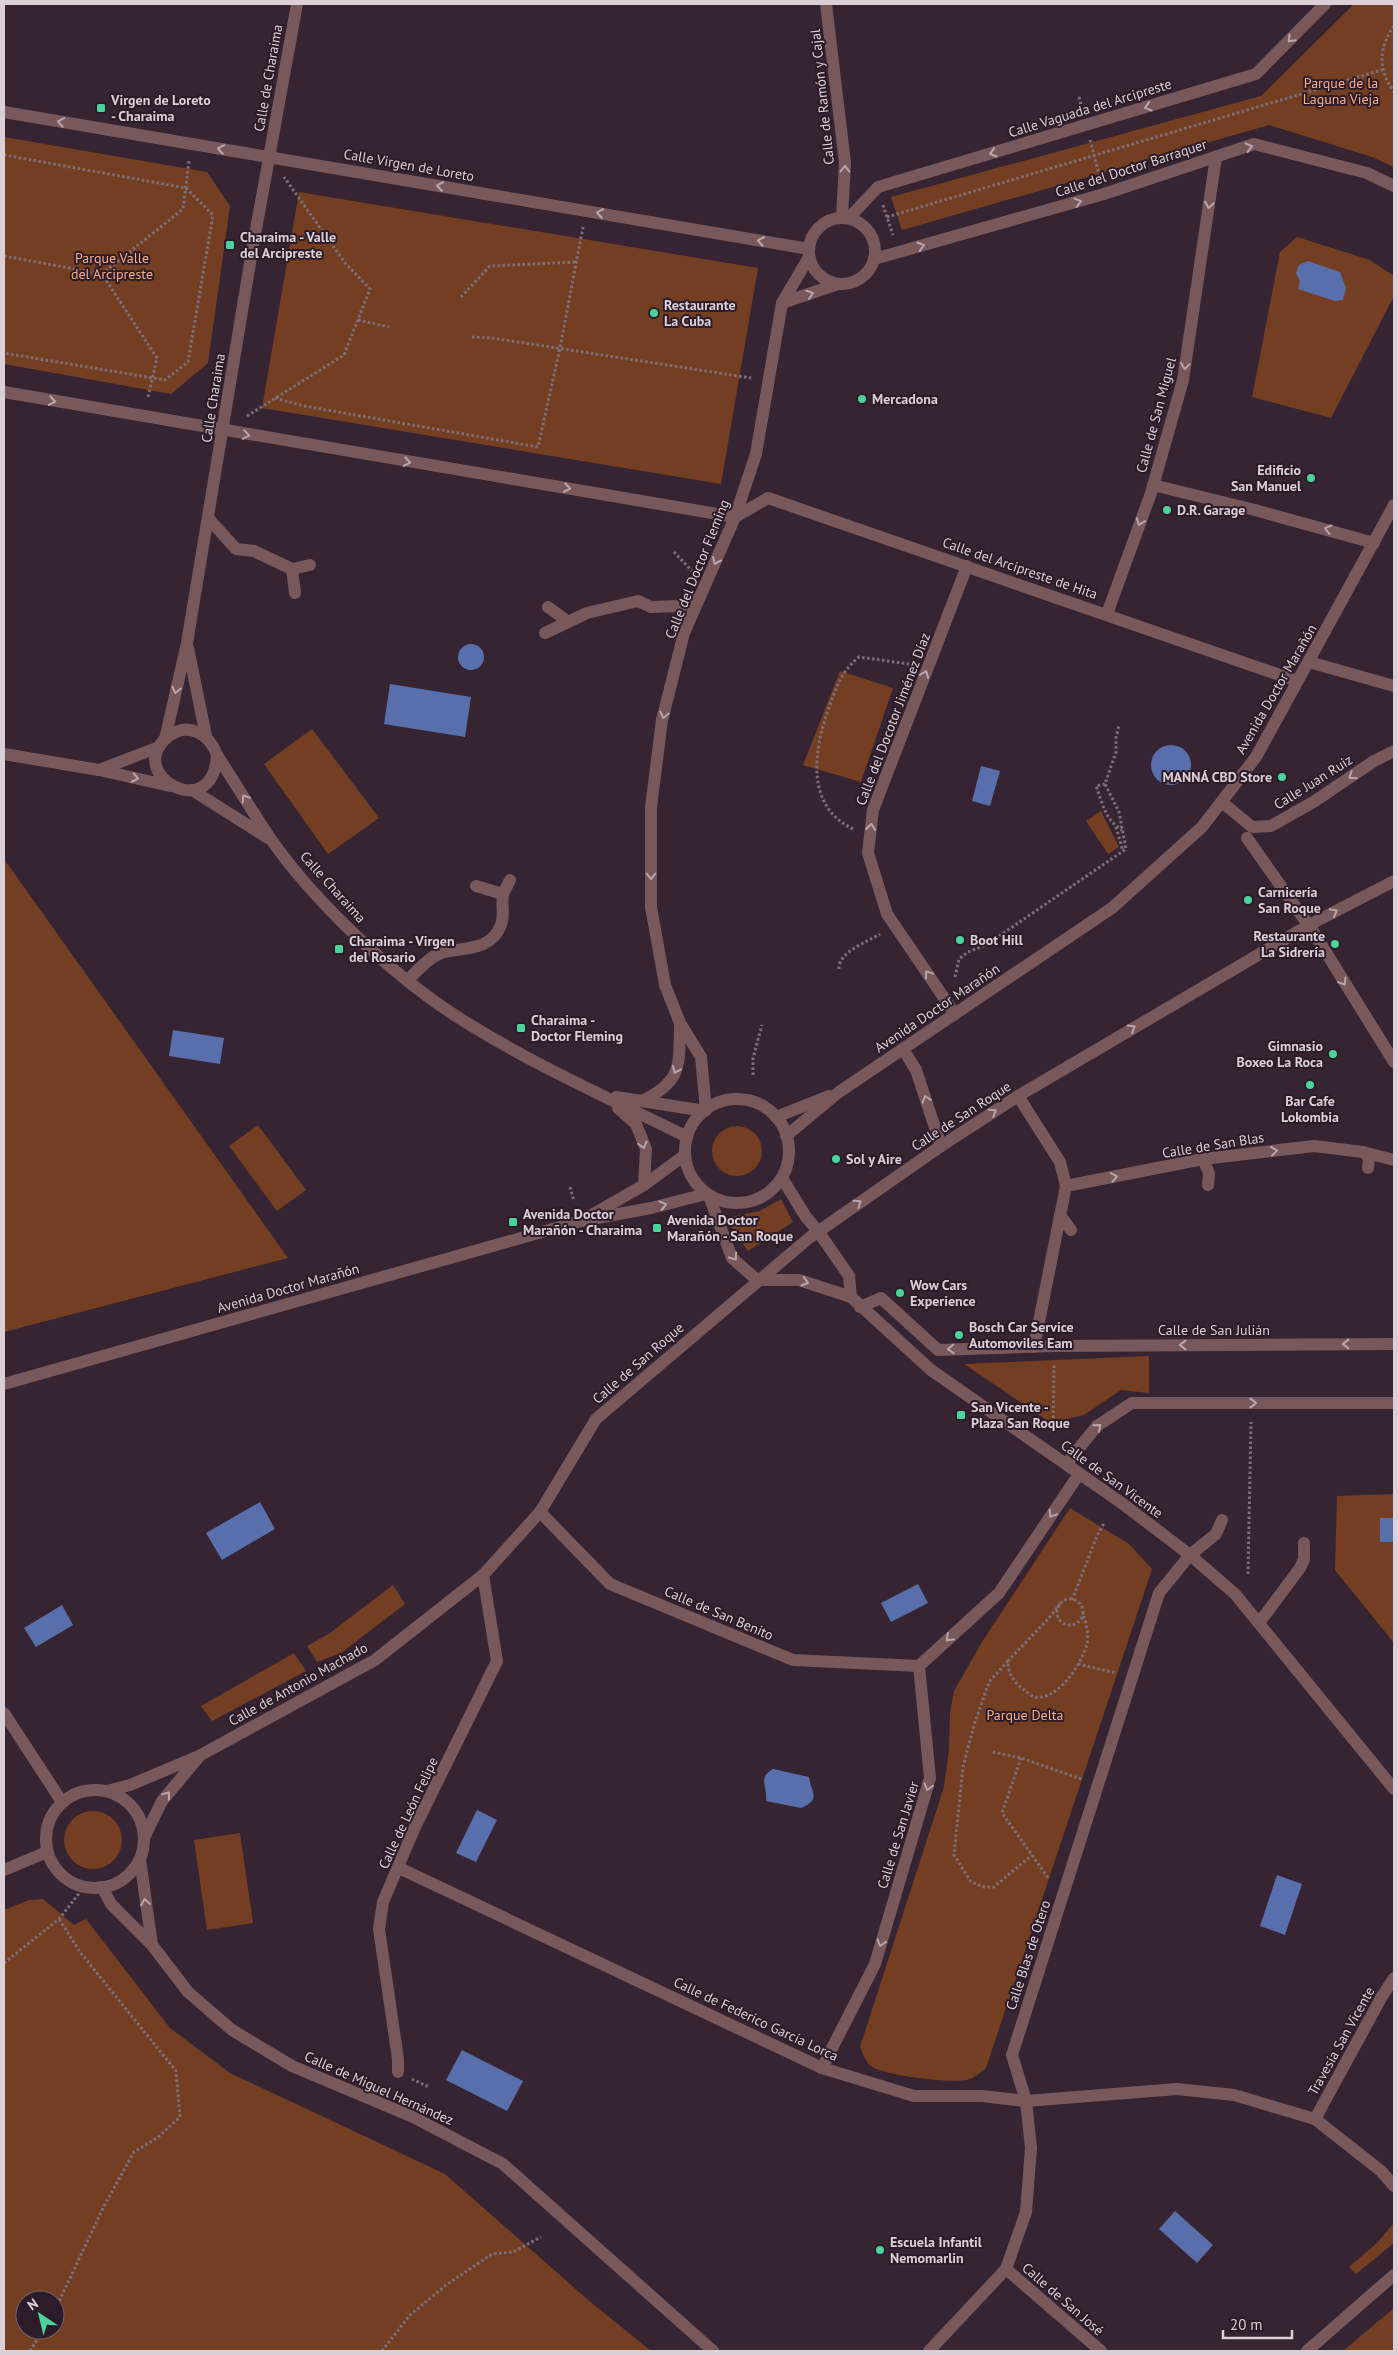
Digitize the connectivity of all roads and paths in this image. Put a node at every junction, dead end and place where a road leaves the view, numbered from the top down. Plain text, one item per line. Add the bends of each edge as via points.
1 (297, 4) edge
2 (826, 4) edge
3 (1325, 4) edge
4 (1394, 26) edge
5 (1382, 70) junction
6 (1394, 92) edge
7 (1079, 96) dead end
8 (1083, 111) dead end
9 (4, 112) edge
10 (1089, 135) dead end
11 (192, 144) junction
12 (1094, 155) junction
13 (4, 156) edge
14 (269, 157) junction
15 (1216, 157) junction
16 (1100, 178) dead end
17 (1394, 186) edge
18 (186, 188) junction
19 (882, 201) dead end
20 (586, 210) junction
21 (887, 217) junction
22 (846, 218) junction
23 (893, 236) dead end
24 (809, 253) junction
25 (4, 256) edge
26 (874, 259) junction
27 (576, 262) junction
28 (102, 274) junction
29 (838, 284) junction
30 (461, 297) dead end
31 (782, 303) junction
32 (358, 320) junction
33 (388, 327) dead end
34 (472, 337) dead end
35 (560, 348) junction
36 (4, 353) edge
37 (152, 379) junction
38 (770, 380) junction
39 (4, 392) edge
40 (148, 397) dead end
41 (275, 398) junction
42 (224, 431) junction
43 (1153, 485) junction
44 (1394, 505) edge
45 (736, 517) junction
46 (209, 518) junction
47 (1388, 531) edge
48 (1374, 543) junction
49 (674, 552) dead end
50 (310, 566) dead end
51 (967, 566) junction
52 (292, 569) junction
53 (692, 572) dead end
54 (295, 593) dead end
55 (700, 596) junction
56 (548, 607) dead end
57 (1107, 614) junction
58 (567, 621) junction
59 (546, 633) dead end
60 (187, 643) junction
61 (1309, 662) junction
62 (909, 664) dead end
63 (1297, 681) junction
64 (1394, 686) edge
65 (1119, 725) dead end
66 (206, 736) junction
67 (162, 743) junction
68 (1394, 751) edge
69 (4, 754) edge
70 (217, 756) junction
71 (99, 770) junction
72 (1105, 784) junction
73 (170, 786) junction
74 (192, 790) junction
75 (1223, 803) junction
76 (1116, 827) junction
77 (1122, 830) junction
78 (858, 831) dead end
79 (1247, 838) dead end
80 (271, 839) junction
81 (1123, 851) junction
82 (510, 880) dead end
83 (1394, 880) edge
84 (476, 886) dead end
85 (503, 894) junction
86 (1308, 924) junction
87 (883, 933) dead end
88 (839, 969) dead end
89 (955, 977) dead end
90 (408, 980) junction
91 (955, 1014) junction
92 (680, 1023) junction
93 (762, 1025) dead end
94 (903, 1049) junction
95 (1394, 1062) edge
96 (753, 1075) dead end
97 (839, 1092) junction
98 (603, 1095) junction
99 (1018, 1096) junction
100 (642, 1101) junction
101 (705, 1110) junction
102 (776, 1117) junction
103 (786, 1136) junction
104 (687, 1137) junction
105 (941, 1146) junction
106 (1363, 1152) junction
107 (685, 1155) junction
108 (1202, 1159) junction
109 (1394, 1160) edge
110 (1368, 1168) dead end
111 (782, 1178) junction
112 (644, 1185) junction
113 (1208, 1185) dead end
114 (1066, 1186) junction
115 (570, 1187) dead end
116 (708, 1195) junction
117 (574, 1200) dead end
118 (1060, 1215) junction
119 (581, 1221) junction
120 (1071, 1230) dead end
121 (818, 1231) junction
122 (757, 1280) junction
123 (851, 1297) junction
124 (860, 1307) junction
125 (1394, 1344) edge
126 (1034, 1347) junction
127 (1054, 1356) dead end
128 (4, 1384) edge
129 (1394, 1402) edge
130 (1251, 1422) dead end
131 (1052, 1454) junction
132 (1067, 1464) junction
133 (1079, 1474) junction
134 (540, 1512) junction
135 (1222, 1520) dead end
136 (1104, 1523) dead end
137 (1304, 1543) dead end
138 (1190, 1555) junction
139 (1248, 1574) dead end
140 (483, 1575) junction
141 (1072, 1600) junction
142 (1060, 1604) junction
143 (1083, 1614) junction
144 (1259, 1623) junction
145 (1008, 1661) junction
146 (1078, 1664) junction
147 (919, 1666) junction
148 (1121, 1674) dead end
149 (4, 1713) edge
150 (993, 1752) dead end
151 (199, 1756) junction
152 (1021, 1758) junction
153 (1086, 1781) dead end
154 (1394, 1789) edge
155 (107, 1791) junction
156 (62, 1802) junction
157 (144, 1838) junction
158 (47, 1852) junction
159 (1032, 1855) junction
160 (140, 1858) junction
161 (399, 1868) junction
162 (4, 1870) edge
163 (1052, 1884) dead end
164 (84, 1887) junction
165 (102, 1887) junction
166 (59, 1919) junction
167 (152, 1946) junction
168 (4, 1963) edge
169 (1394, 1978) edge
170 (822, 2068) junction
171 (398, 2072) dead end
172 (1026, 2101) junction
173 (1315, 2119) junction
174 (1394, 2186) edge
175 (541, 2237) dead end
176 (1006, 2269) junction
177 (1394, 2275) edge
178 (64, 2290) edge
179 (37, 2340) edge
180 (30, 2351) edge
181 (382, 2351) edge
182 (713, 2351) edge
183 (929, 2351) edge
184 (1101, 2351) edge
185 (1307, 2351) edge

1 - 14 street, Calle de Charaima
22 -> 2 street, Calle de Ramón y Cajal via 845,163
3 -> 22 street, Calle Vaguada del Arcipreste via 1256,74 878,187
4 - 5 path via 1383,46
5 - 6 path
5 - 12 path
7 - 8 path
11 -> 9 street, Calle Virgen de Loreto
10 - 12 path
14 -> 11 street, Calle Virgen de Loreto
11 - 18 path
12 - 16 path
12 - 21 path
13 - 18 path
20 -> 14 street, Calle Virgen de Loreto
14 - 32 path via 345,263 370,289
14 - 42 street, Calle Charaima
15 -> 17 street, Calle del Doctor Barraquer via 1254,144 1367,173
26 -> 15 street, Calle del Doctor Barraquer via 1104,194
15 -> 43 street, Calle de San Miguel via 1183,380
18 - 28 path via 183,209
18 - 37 path via 213,215 188,362 165,380
19 - 21 path
24 -> 20 street, Calle Virgen de Loreto
20 - 27 path
21 - 23 path
22 - 24 street via 830,220 819,226 812,236
22 - 26 street via 865,226 870,233 874,241
24 - 29 street via 819,275
24 - 31 street, Calle del Doctor Fleming
25 - 28 path
26 - 29 street via 856,281
27 - 30 path via 490,266
27 - 35 path
28 - 37 path via 156,358
31 -> 29 street
31 - 38 street, Calle del Doctor Fleming
32 - 33 path
32 - 41 path via 344,355
34 - 35 path
35 - 38 path
35 - 41 path via 538,447 304,406
36 - 37 path
37 - 40 path
38 - 45 street, Calle del Doctor Fleming via 756,454
39 -> 42 street
41 - 42 path
42 -> 45 street
42 - 46 street, Calle Charaima
48 -> 43 street
43 -> 57 street, Calle de San Miguel
44 - 47 street, Avenida Doctor Marañón
45 - 51 street, Calle del Arcipreste de Hita via 768,498
45 -> 55 street, Calle del Doctor Fleming
46 - 52 street via 236,549 254,551
46 - 60 street, Calle Charaima
47 - 48 street, Avenida Doctor Marañón
48 - 61 street, Avenida Doctor Marañón
49 - 53 path
50 - 52 street
51 - 57 street, Calle del Arcipreste de Hita
91 -> 51 street, Calle del Docotor Jiménez Díaz via 887,914 868,853 873,810
52 - 54 street
55 - 58 street via 682,606 651,607 638,601
55 -> 92 street, Calle del Doctor Fleming via 684,633 662,720 651,807 651,907 665,985
56 - 58 street
57 - 63 street, Calle del Arcipreste de Hita
58 - 59 street
60 - 66 street, Calle Charaima
60 -> 67 street, Calle Charaima
61 - 63 street, Avenida Doctor Marañón
61 - 64 street
62 - 78 path via 859,657 839,679 820,735 815,772 821,796 835,816
63 - 75 street, Avenida Doctor Marañón via 1256,757
65 - 72 path via 1116,752
66 - 67 street via 185,730 174,733
66 - 70 street
67 - 71 street
67 - 73 street, Calle Charaima via 156,764
68 -> 75 street, Calle Juan Ruiz via 1271,826 1252,827
69 - 71 street
70 - 74 street via 212,778
80 -> 70 street, Calle Charaima
71 -> 73 street
72 - 76 path via 1096,786 1107,816
72 - 77 path via 1119,812
73 - 74 street, Calle Charaima
74 - 80 street, Calle Charaima
75 - 91 street, Avenida Doctor Marañón via 1202,827 1112,908
76 - 77 path
76 - 81 path
77 - 81 path via 1126,849
79 - 86 street
80 - 90 street, Calle Charaima via 354,934
81 - 89 path, Avenida Doctor Marañón via 986,945 958,959
82 - 85 street
86 -> 83 street, Calle de San Roque
84 - 85 street
85 - 90 street via 501,926 490,940 469,950 440,953
86 -> 95 street
99 -> 86 street, Calle de San Roque
87 - 88 path via 843,956
90 - 98 street, Calle Charaima via 454,1015 509,1048
91 - 94 street, Avenida Doctor Marañón
92 -> 100 street, Calle del Doctor Fleming via 679,1066 661,1092
92 - 101 street, Calle del Doctor Fleming via 700,1058
93 - 96 path via 753,1058
94 - 97 street, Avenida Doctor Marañón
105 -> 94 street via 916,1070
97 - 102 street, Avenida Doctor Marañón
97 - 103 street, Avenida Doctor Marañón
98 - 100 street, Calle Charaima
98 - 104 street, Calle Charaima
98 -> 112 street, Calle Charaima via 636,1124 646,1149
105 -> 99 street, Calle de San Roque
99 - 114 street via 1060,1162
100 - 101 street, Calle Charaima
101 - 102 street via 720,1102 750,1101
101 - 104 street
102 - 103 street
103 - 111 street via 789,1150
104 - 107 street
121 -> 105 street, Calle de San Roque
108 -> 106 street, Calle de San Blas via 1314,1146
106 - 109 street, Calle de San Blas
106 - 110 street via 1369,1158
107 - 112 street, Avenida Doctor Marañón
107 - 116 street via 693,1180
108 - 113 street via 1209,1173
114 -> 108 street, Calle de San Blas
111 - 116 street, Avenida Doctor Marañón via 757,1199 724,1202
111 - 121 street
112 - 119 street, Avenida Doctor Marañón
114 - 118 street
115 - 117 path
119 -> 116 street, Avenida Doctor Marañón
116 -> 122 street via 732,1258
118 - 120 street
118 - 126 street
119 - 128 street, Avenida Doctor Marañón
121 - 122 street, Calle de San Roque
121 - 123 street via 849,1276
122 -> 123 street, Calle de San Vicente via 799,1280
122 - 134 street, Calle de San Roque via 596,1419
123 - 124 street, Calle de San Vicente
126 -> 124 street, Calle de San Julián via 938,1350 881,1298
124 - 131 street, Calle de San Vicente via 931,1370
125 -> 126 street, Calle de San Julián
127 - 131 path
132 -> 129 street via 1097,1426 1132,1403
130 - 139 path
131 - 132 street, Calle de San Vicente
132 - 133 street, Calle de San Vicente
133 - 138 street, Calle de San Vicente
133 -> 147 street via 998,1593
134 - 140 street, Calle de Antonio Machado
134 - 147 street, Calle de San Benito via 610,1584 793,1660
135 - 138 street via 1216,1534
136 - 141 path
137 - 144 street via 1304,1560 1300,1568
138 - 144 street, Calle de San Vicente via 1235,1594
138 - 172 street, Calle Blas de Otero via 1159,1594 1012,2055
140 - 151 street, Calle de Antonio Machado via 374,1660
140 - 161 street, Calle de León Felipe via 497,1661 415,1827
141 - 142 path
141 - 143 path via 1080,1604
142 - 143 path via 1058,1616 1066,1625 1078,1623
142 - 145 path
143 - 146 path via 1087,1626 1086,1644
144 - 154 street, Calle de San Vicente
145 - 146 path via 1011,1678 1036,1698 1054,1694
145 - 159 path via 989,1682 972,1734 963,1767 954,1856 971,1882 994,1887
146 - 148 path
147 -> 170 street, Calle de San Javier via 930,1778 875,1964
149 - 156 street
150 - 152 path
151 - 155 street, Calle de Antonio Machado via 130,1786
157 -> 151 street, Calle de Antonio Machado via 162,1801
152 - 153 path
152 - 159 path via 1002,1813
155 - 156 street via 91,1789 75,1793
155 - 157 street via 123,1798 134,1809
156 - 158 street via 47,1825
157 - 160 street
158 - 162 street
158 - 164 street via 61,1875
159 - 163 path
160 - 165 street via 127,1875
167 -> 160 street
161 - 170 street, Calle de Federico García Lorca
161 - 171 street, Calle de León Felipe via 383,1902 379,1929
164 - 165 street
164 - 166 path
165 - 167 street, Calle de Miguel Hernández via 110,1904
166 - 168 path
166 - 178 path via 80,1952 176,2071 180,2117 157,2138 134,2152
167 - 182 street, Calle de Miguel Hernández via 188,1992 232,2030 292,2066 413,2117 503,2164
169 - 173 street, Travesía San Vicente
170 - 172 street, Calle de Federico García Lorca via 914,2096 982,2096
172 - 173 street, Calle de Federico García Lorca via 1177,2089 1234,2095
172 - 176 street, Calle Blas de Otero via 1031,2148 1026,2212
173 - 174 street, Calle de Federico García Lorca via 1381,2171
175 - 181 path via 513,2252 492,2254 446,2285 410,2315
176 - 183 street, Calle Blas de Otero
176 - 184 street, Calle de San José
177 - 185 street
179 - 180 path

